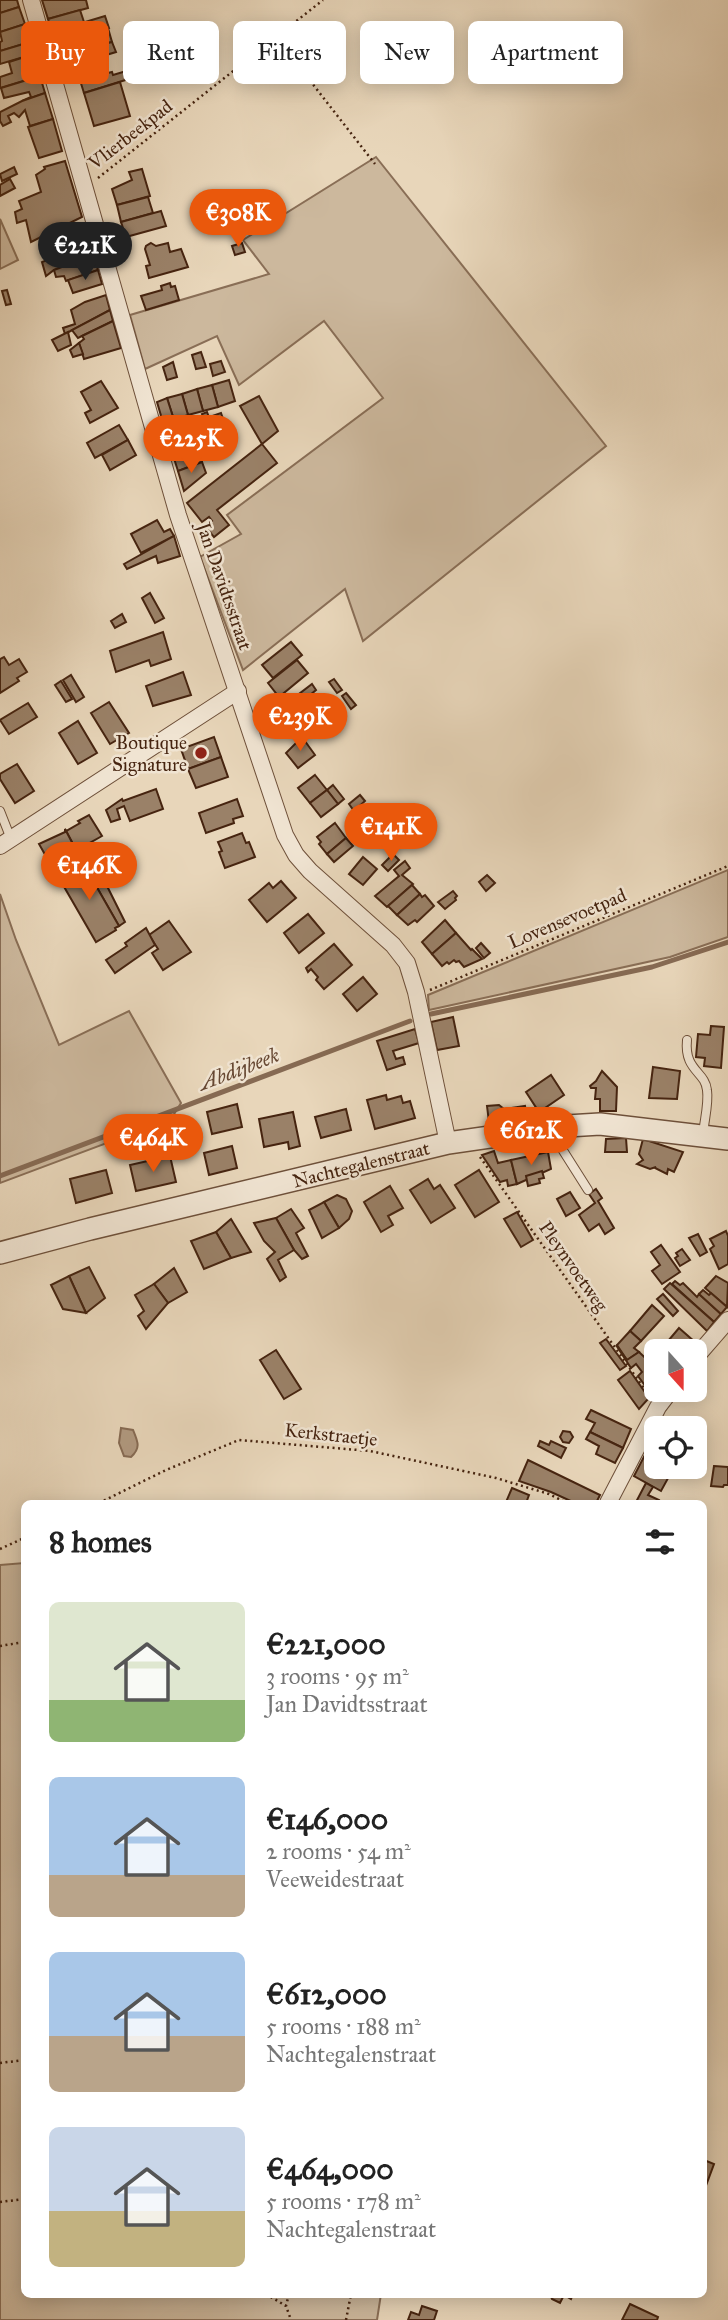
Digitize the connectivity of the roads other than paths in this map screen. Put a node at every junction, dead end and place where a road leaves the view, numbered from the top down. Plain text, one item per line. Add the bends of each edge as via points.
1 (31, 0) edge
2 (238, 691) junction
3 (0, 811) edge
4 (5, 842) edge
5 (687, 1040) dead end
6 (550, 1129) junction
7 (703, 1136) junction
8 (728, 1139) edge
9 (457, 1142) junction
10 (588, 1190) dead end
11 (0, 1253) edge
12 (728, 1320) edge
13 (707, 1344) edge
14 (662, 1402) edge
15 (610, 1500) edge

1 - 2 street, Jan Davidtsstraat via 178,515
2 - 4 street
2 - 9 street, Jan Davidtsstraat via 285,835 296,855 407,963
3 - 4 lane
5 - 7 lane via 685,1052 707,1089
6 - 7 street, Nachtegalenstraat via 600,1124
6 - 9 street, Nachtegalenstraat
6 - 10 lane
7 - 8 street, Nachtegalenstraat
9 - 11 street, Nachtegalenstraat
12 - 13 street
14 - 15 street

